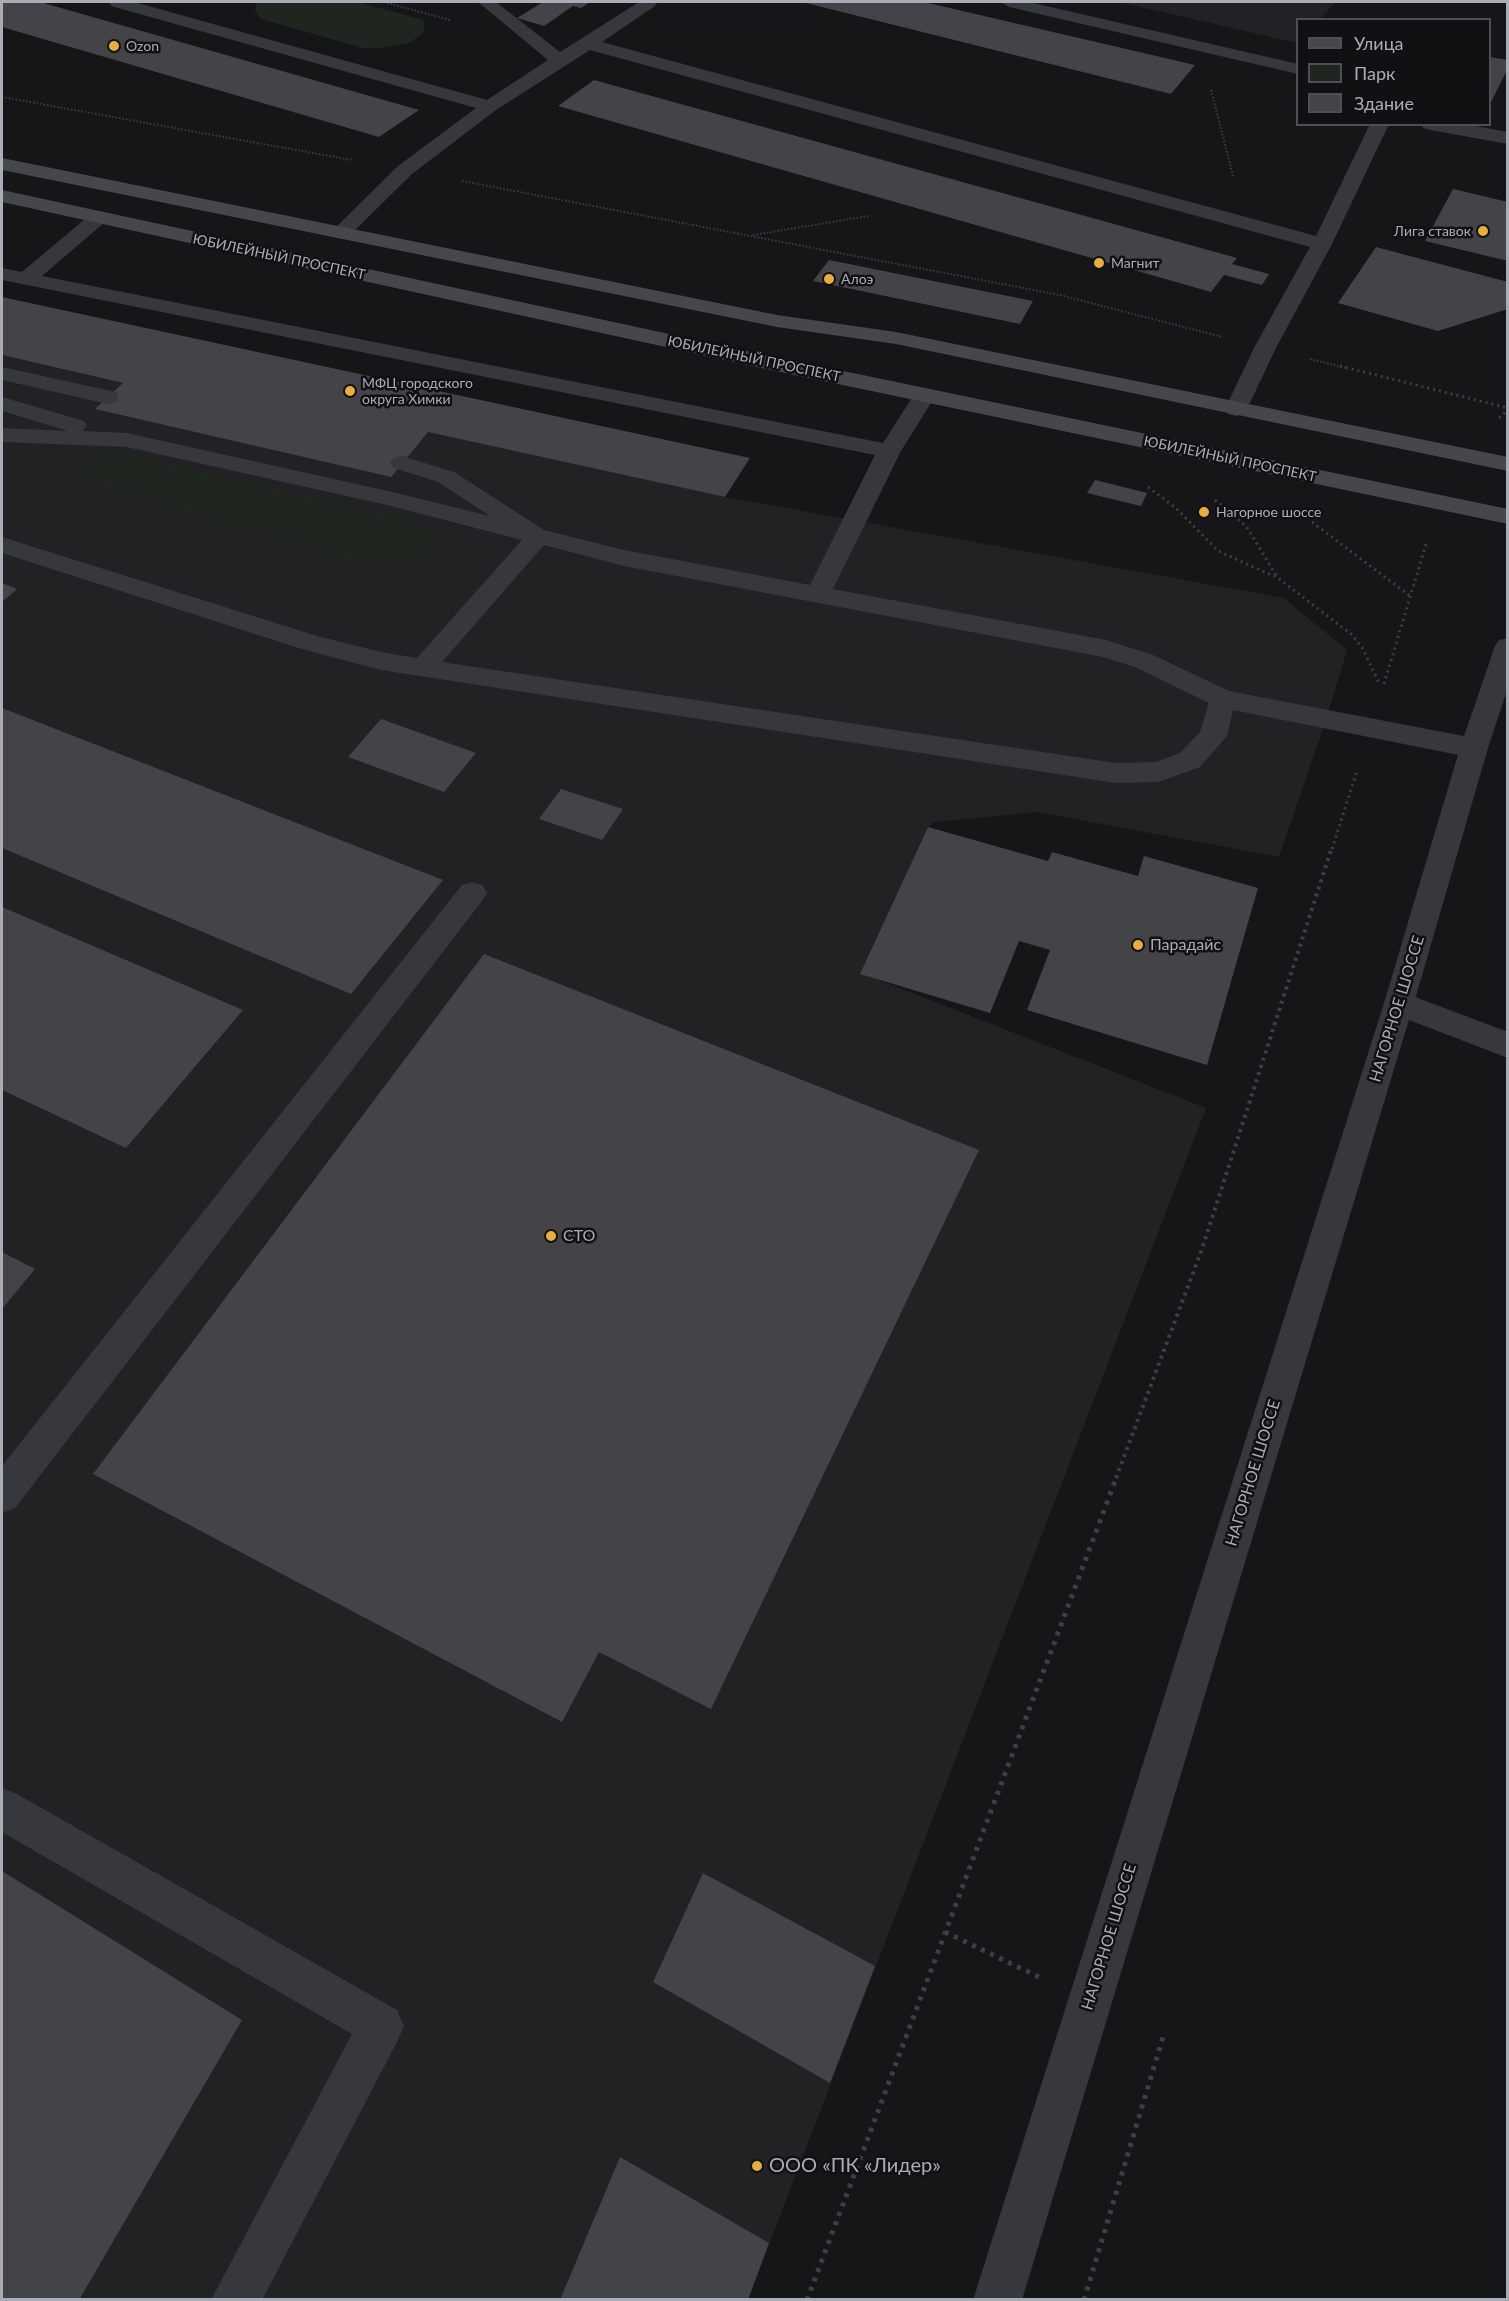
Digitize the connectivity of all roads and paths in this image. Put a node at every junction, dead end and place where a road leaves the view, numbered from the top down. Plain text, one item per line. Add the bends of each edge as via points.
1 (117, 2) edge
2 (486, 2) edge
3 (649, 2) edge
4 (1009, 2) edge
5 (588, 44) junction
6 (1199, 47) junction
7 (559, 60) junction
8 (1296, 69) edge
9 (2, 97) edge
10 (490, 106) junction
11 (1379, 126) edge
12 (1441, 126) edge
13 (1508, 138) edge
14 (2, 164) edge
15 (405, 170) junction
16 (2, 196) edge
17 (868, 216) dead end
18 (98, 218) junction
19 (1245, 223) junction
20 (341, 233) junction
21 (751, 236) junction
22 (1322, 244) junction
23 (2, 274) edge
24 (26, 279) junction
25 (1265, 348) junction
26 (2, 374) edge
27 (925, 395) junction
28 (108, 397) dead end
29 (2, 404) edge
30 (1236, 409) junction
31 (1508, 409) edge
32 (2, 435) edge
33 (127, 440) junction
34 (889, 451) junction
35 (1468, 456) junction
36 (402, 463) dead end
37 (1508, 464) edge
38 (1139, 480) dead end
39 (1211, 497) dead end
40 (1444, 504) junction
41 (1508, 517) edge
42 (1311, 521) dead end
43 (538, 537) junction
44 (2, 545) edge
45 (1278, 578) junction
46 (818, 595) junction
47 (1410, 596) junction
48 (1508, 646) edge
49 (423, 668) junction
50 (1500, 693) edge
51 (1223, 699) junction
52 (1370, 728) junction
53 (1474, 748) junction
54 (472, 893) dead end
55 (1399, 1003) junction
56 (1508, 1045) edge
57 (2, 1495) edge
58 (2, 1809) edge
59 (945, 1932) junction
60 (1041, 1978) dead end
61 (1162, 2037) dead end
62 (235, 2300) edge
63 (807, 2300) edge
64 (997, 2300) edge
65 (1084, 2300) edge

1 - 10 street
2 - 7 street
3 - 5 street
4 - 6 street
5 - 7 street
5 - 19 street
6 - 8 street
6 - 19 path
7 - 10 street
9 - 15 path
10 - 15 street
11 - 22 street
12 - 13 street
14 - 20 main road
15 - 20 street
15 - 21 path
16 - 18 main road, ЮБИЛЕЙНЫЙ ПРОСПЕКТ
17 - 21 path
18 - 24 street
18 - 27 main road, ЮБИЛЕЙНЫЙ ПРОСПЕКТ
19 - 22 street
20 - 30 main road via 777,321 897,338
21 - 25 path via 1060,295
22 - 25 street
23 - 24 street
24 - 34 street
25 - 30 street
25 - 31 path
26 - 28 street
27 - 34 street
27 - 40 main road, ЮБИЛЕЙНЫЙ ПРОСПЕКТ
29 - 33 street
30 - 35 main road
31 - 35 path via 1480,433
32 - 33 street
33 - 43 street via 388,498
34 - 46 street
35 - 37 main road
36 - 43 street via 446,477
38 - 45 path via 1176,508 1218,551
39 - 45 path via 1246,526
40 - 41 main road, ЮБИЛЕЙНЫЙ ПРОСПЕКТ
40 - 47 path via 1429,535
42 - 47 path
43 - 46 street via 624,558
43 - 49 street
44 - 49 street via 311,643
45 - 47 path via 1352,634 1382,690
46 - 51 street via 1106,648 1144,661
48 - 50 street, НАГОРНОЕ ШОССЕ
49 - 51 street via 1116,773 1158,772 1190,760 1213,736
50 - 53 street, НАГОРНОЕ ШОССЕ
51 - 52 street
52 - 53 street
52 - 59 path via 1202,1249
53 - 55 street, НАГОРНОЕ ШОССЕ
54 - 57 street
55 - 56 street
55 - 64 street, НАГОРНОЕ ШОССЕ
58 - 62 street via 381,2026
59 - 60 path
59 - 63 path
61 - 65 path

